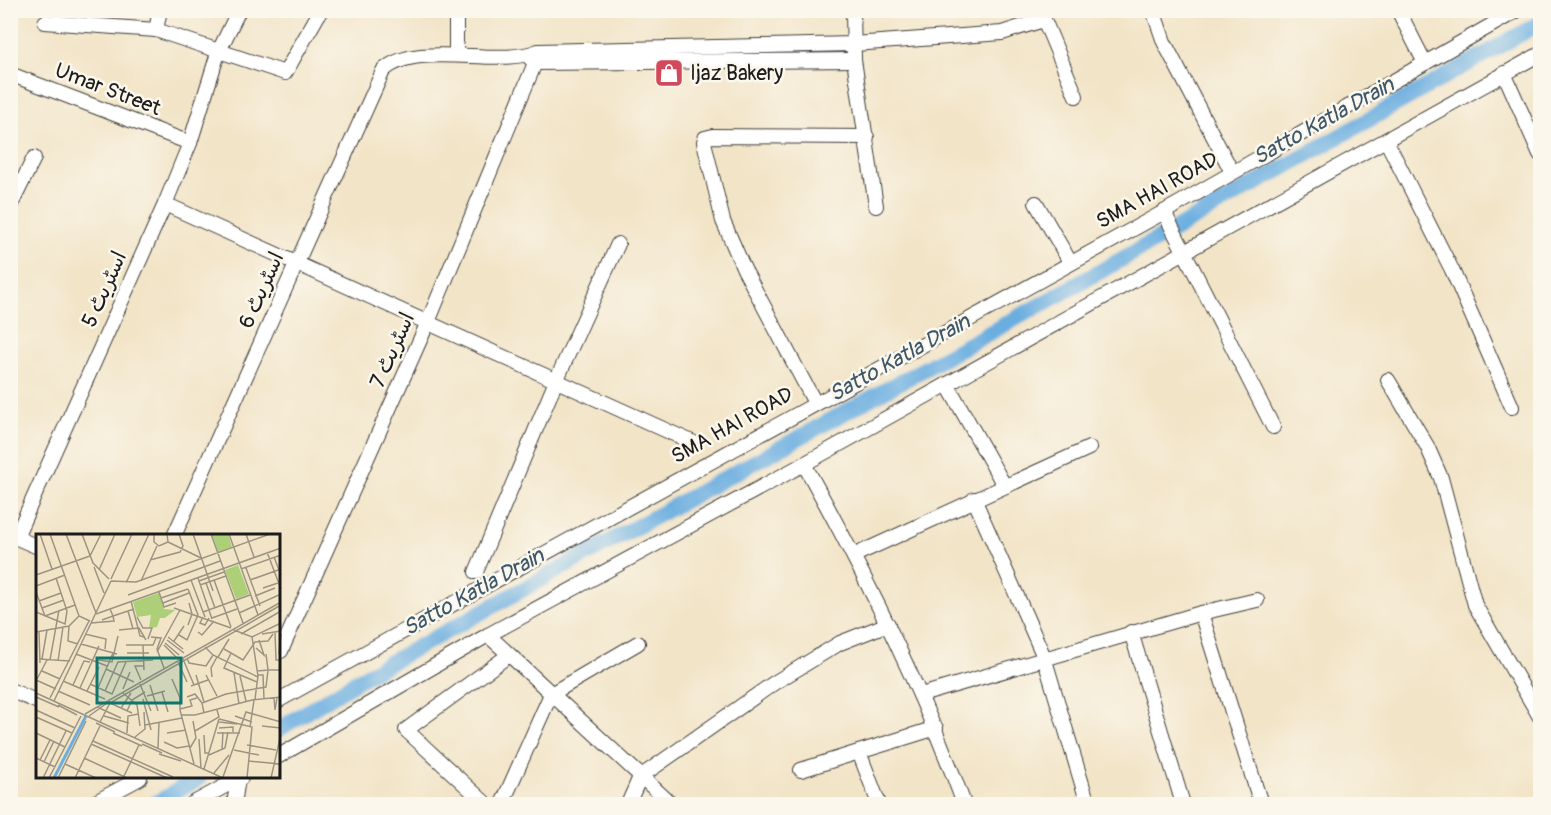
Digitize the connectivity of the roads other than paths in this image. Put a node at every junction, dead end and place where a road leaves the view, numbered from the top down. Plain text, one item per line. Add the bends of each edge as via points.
1 (160, 10) edge
2 (239, 10) edge
3 (321, 10) edge
4 (456, 10) edge
5 (853, 10) edge
6 (1153, 10) edge
7 (1398, 10) edge
8 (1518, 10) edge
9 (1042, 15) edge
10 (1498, 15) edge
11 (75, 17) edge
12 (45, 22) dead end
13 (156, 30) junction
14 (854, 44) junction
15 (218, 53) junction
16 (1540, 54) edge
17 (456, 55) junction
18 (531, 59) junction
19 (854, 60) junction
20 (1425, 63) junction
21 (1504, 73) junction
22 (10, 74) edge
23 (1076, 96) dead end
24 (867, 137) junction
25 (1386, 140) junction
26 (190, 143) junction
27 (1540, 154) edge
28 (34, 158) dead end
29 (1232, 172) junction
30 (1036, 203) dead end
31 (165, 204) junction
32 (876, 206) dead end
33 (10, 207) edge
34 (1166, 216) junction
35 (618, 244) dead end
36 (1182, 247) junction
37 (1070, 262) junction
38 (296, 264) junction
39 (428, 322) junction
40 (1388, 380) dead end
41 (556, 381) junction
42 (947, 384) junction
43 (815, 403) junction
44 (1512, 407) dead end
45 (1273, 426) dead end
46 (694, 442) dead end
47 (1089, 448) dead end
48 (804, 464) junction
49 (1004, 485) junction
50 (974, 499) junction
51 (175, 534) edge
52 (13, 536) edge
53 (36, 546) edge
54 (855, 555) junction
55 (476, 572) dead end
56 (1257, 600) dead end
57 (1201, 613) junction
58 (888, 624) junction
59 (1131, 632) junction
60 (488, 635) junction
61 (638, 644) dead end
62 (280, 651) edge
63 (509, 655) junction
64 (1044, 657) junction
65 (10, 690) edge
66 (551, 694) junction
67 (921, 695) junction
68 (280, 699) edge
69 (36, 701) edge
70 (1540, 717) edge
71 (936, 728) junction
72 (859, 752) junction
73 (280, 755) edge
74 (801, 770) dead end
75 (640, 777) junction
76 (136, 779) edge
77 (238, 779) edge
78 (240, 779) edge
79 (92, 804) edge
80 (192, 804) edge
81 (234, 804) edge
82 (486, 804) edge
83 (502, 804) edge
84 (628, 804) edge
85 (671, 804) edge
86 (879, 804) edge
87 (964, 804) edge
88 (1088, 804) edge
89 (1183, 804) edge
90 (1261, 804) edge

1 - 13 street
2 - 15 street, اسٹریٹ 5
3 - 15 street via 285,73
4 - 17 street
5 - 14 street
6 - 29 street via 1164,42
7 - 20 street
8 - 10 street, SMA HAI ROAD
9 - 14 street via 1002,33
9 - 23 street
10 - 20 street, SMA HAI ROAD
11 - 12 street
11 - 13 street
13 - 15 street
14 - 18 street via 538,51
14 - 19 street
15 - 26 street, اسٹریٹ 5
16 - 21 street
17 - 18 street
17 - 38 street, اسٹریٹ 6 via 401,59 383,71
18 - 19 street
18 - 39 street, اسٹریٹ 7
19 - 24 street
20 - 29 street, SMA HAI ROAD
21 - 25 street
21 - 27 street
22 - 26 street, Umar Street
24 - 32 street
24 - 43 street via 712,136 704,142 727,230
25 - 36 street
25 - 44 street via 1452,270
26 - 31 street, اسٹریٹ 5
28 - 33 street
29 - 34 street, SMA HAI ROAD
30 - 37 street
31 - 38 street
31 - 52 street, اسٹریٹ 5
34 - 36 street
34 - 37 street, SMA HAI ROAD
35 - 41 street
36 - 42 street
36 - 45 street
37 - 43 street, SMA HAI ROAD
38 - 39 street
38 - 51 street, اسٹریٹ 6
39 - 41 street
39 - 62 street, اسٹریٹ 7
40 - 70 street via 1428,446 1441,478 1474,605
41 - 46 street
41 - 55 street
42 - 48 street
42 - 49 street
43 - 68 street, SMA HAI ROAD
47 - 49 street
48 - 54 street
48 - 60 street
49 - 50 street
50 - 54 street
50 - 64 street
52 - 53 street
54 - 58 street
56 - 57 street
57 - 59 street
57 - 90 street
58 - 67 street
58 - 75 street via 840,643 783,677
59 - 64 street
59 - 89 street
60 - 63 street
60 - 73 street
61 - 66 street
63 - 66 street
63 - 82 street via 406,730
64 - 67 street
64 - 88 street
65 - 69 street
66 - 75 street
66 - 83 street
67 - 71 street
71 - 72 street
71 - 87 street
72 - 74 street
72 - 86 street
75 - 84 street
75 - 85 street
76 - 79 street
77 - 80 street
78 - 81 street

